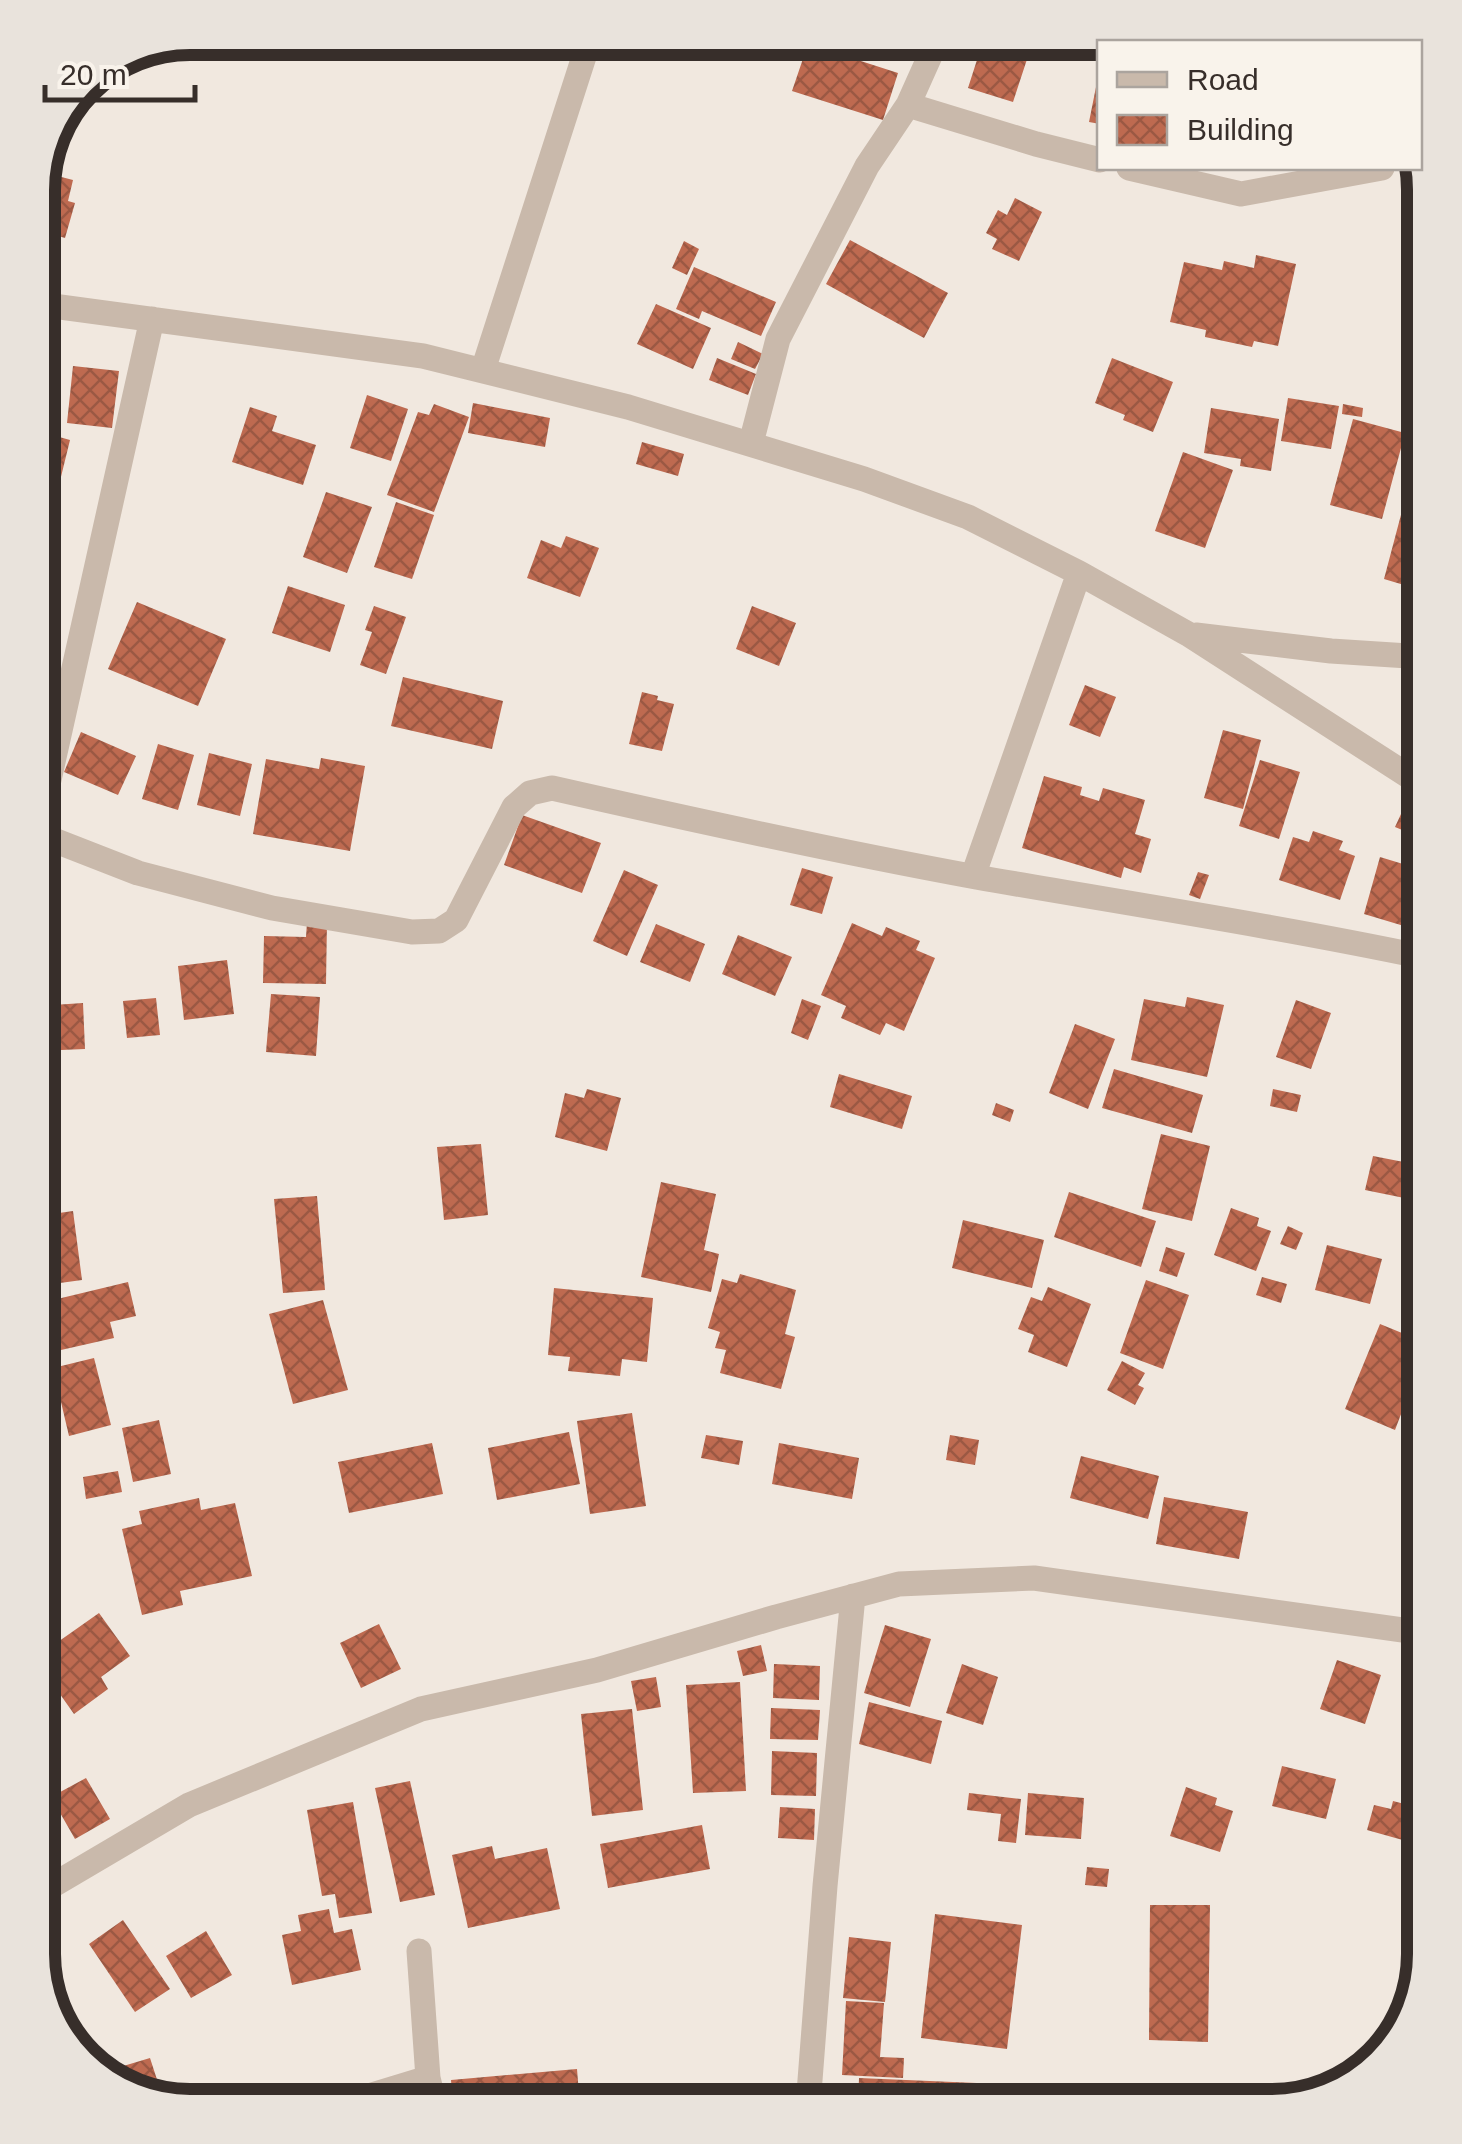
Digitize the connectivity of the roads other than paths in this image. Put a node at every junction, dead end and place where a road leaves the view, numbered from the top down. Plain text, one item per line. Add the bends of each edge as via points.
1 (585, 55) edge
2 (930, 55) edge
3 (908, 105) junction
4 (1097, 159) edge
5 (1138, 170) edge
6 (1371, 170) edge
7 (55, 306) edge
8 (152, 319) junction
9 (483, 370) junction
10 (751, 443) junction
11 (1078, 573) junction
12 (1188, 634) junction
13 (1407, 656) edge
14 (55, 755) edge
15 (1407, 775) edge
16 (55, 838) edge
17 (973, 876) junction
18 (1407, 954) edge
19 (853, 1596) junction
20 (1407, 1631) edge
21 (55, 1884) edge
22 (419, 1952) dead end
23 (428, 2078) junction
24 (392, 2089) edge
25 (431, 2089) edge
26 (809, 2089) edge

1 - 9 street
2 - 3 street
3 - 4 street
3 - 10 street via 867,166 778,339
5 - 6 street via 1241,194
7 - 8 street
8 - 9 street
8 - 14 street
9 - 10 street
10 - 11 street via 968,517
11 - 12 street
11 - 17 street
12 - 13 street
12 - 15 street
16 - 17 street via 196,888 412,932 438,931 456,920 514,808 530,792 552,788
17 - 18 street
19 - 20 street via 898,1584 1034,1578
19 - 21 street via 597,1670 421,1710 189,1805
19 - 26 street
22 - 23 street
23 - 24 street
23 - 25 street

